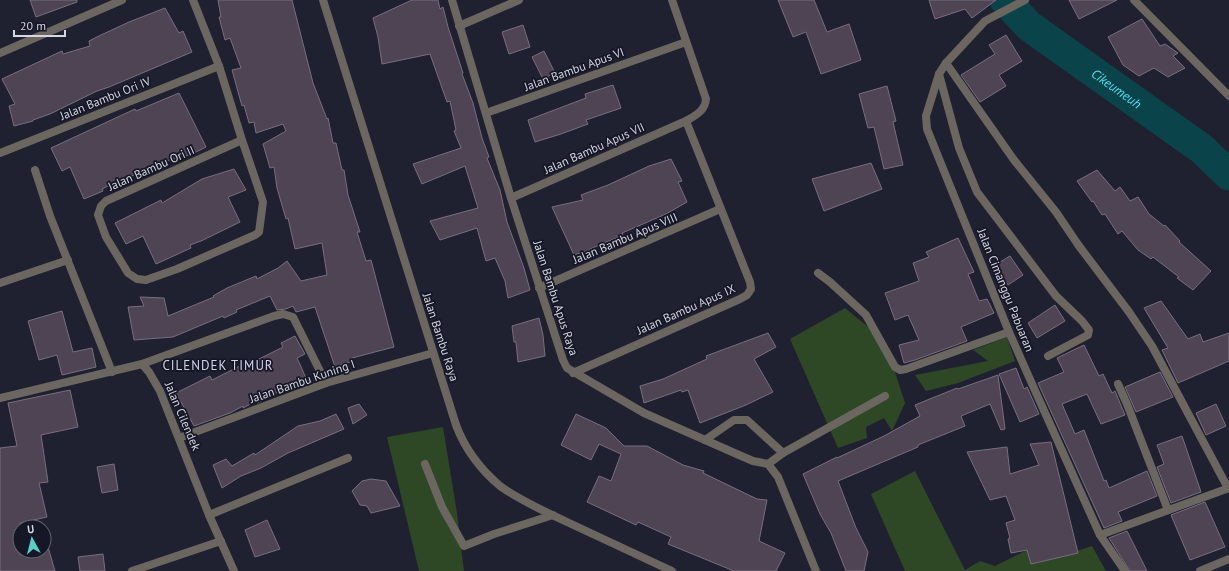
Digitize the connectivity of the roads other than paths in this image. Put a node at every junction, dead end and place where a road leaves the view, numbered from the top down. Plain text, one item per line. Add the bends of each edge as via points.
1 (122, 0) edge
2 (193, 0) edge
3 (323, 0) edge
4 (452, 0) edge
5 (518, 0) edge
6 (672, 0) edge
7 (1025, 0) edge
8 (1134, 0) edge
9 (459, 26) junction
10 (686, 42) junction
11 (0, 53) edge
12 (946, 63) junction
13 (218, 66) junction
14 (939, 74) junction
15 (1229, 96) edge
16 (486, 113) junction
17 (686, 121) junction
18 (242, 140) junction
19 (0, 153) edge
20 (35, 170) dead end
21 (511, 198) junction
22 (720, 209) junction
23 (68, 260) junction
24 (818, 273) dead end
25 (0, 283) edge
26 (539, 288) junction
27 (1009, 332) junction
28 (433, 352) junction
29 (1048, 356) dead end
30 (142, 364) junction
31 (112, 372) junction
32 (573, 372) junction
33 (326, 383) junction
34 (1118, 384) dead end
35 (885, 396) dead end
36 (0, 398) edge
37 (179, 438) junction
38 (706, 440) junction
39 (784, 454) junction
40 (348, 458) dead end
41 (425, 464) dead end
42 (768, 464) junction
43 (1228, 488) edge
44 (1168, 510) junction
45 (209, 515) junction
46 (553, 515) junction
47 (1100, 535) junction
48 (221, 541) junction
49 (1229, 559) edge
50 (132, 571) edge
51 (234, 571) edge
52 (672, 571) edge
53 (816, 571) edge
54 (1125, 571) edge
55 (1200, 571) edge

1 - 11 street
2 - 13 street
3 - 28 street, Jalan Bambu Raya
4 - 9 street, Jalan Bambu Apus Raya
5 - 9 street
6 - 10 street, Jalan Bambu Apus VII
7 - 12 street, Jalan Cimanggu Pabuaran via 985,21
8 - 15 street
9 - 16 street, Jalan Bambu Apus Raya
10 - 16 street, Jalan Bambu Apus VI
10 - 17 street, Jalan Bambu Apus VII via 706,99 701,112
12 - 14 street, Jalan Cimanggu Pabuaran
12 - 43 street via 1014,160 1056,212 1145,335
13 - 18 street
13 - 19 street, Jalan Bambu Ori IV
14 - 27 street, Jalan Cimanggu Pabuaran via 926,116 927,129
14 - 29 street via 959,148 976,192 1056,296 1089,330 1088,335
16 - 21 street, Jalan Bambu Apus Raya
17 - 21 street, Jalan Bambu Apus VII
17 - 22 street, Jalan Bambu Apus IX
18 - 18 street, Jalan Bambu Ori II via 106,201 101,206 98,215 103,230 128,273 137,279 146,280 259,232 263,202
20 - 23 street
21 - 26 street, Jalan Bambu Apus Raya
22 - 26 street, Jalan Bambu Apus VIII
22 - 32 street, Jalan Bambu Apus IX via 750,282 751,289 747,295
23 - 25 street
23 - 31 street
24 - 27 street via 866,315 895,367 900,370
26 - 32 street, Jalan Bambu Apus Raya via 563,360
27 - 47 street, Jalan Cimanggu Pabuaran
28 - 33 street, Jalan Bambu Kuning I
28 - 46 street, Jalan Bambu Raya via 462,441 473,458 501,486
30 - 31 street
30 - 33 street via 283,314 292,317
30 - 37 street, Jalan Cilendek via 160,390
31 - 36 street
32 - 38 street, Jalan Bambu Apus Raya via 644,413
33 - 37 street, Jalan Bambu Kuning I
34 - 44 street
35 - 39 street
37 - 45 street, Jalan Cilendek
38 - 39 street via 734,420 747,420
38 - 42 street, Jalan Bambu Apus Raya via 739,455
39 - 42 street
40 - 45 street
41 - 46 street via 442,507 464,546
42 - 53 street via 778,477
43 - 44 street
44 - 47 street
45 - 48 street, Jalan Cilendek
46 - 52 street, Jalan Bambu Raya
47 - 54 street, Jalan Cimanggu Pabuaran
48 - 50 street
48 - 51 street, Jalan Cilendek
49 - 55 street

